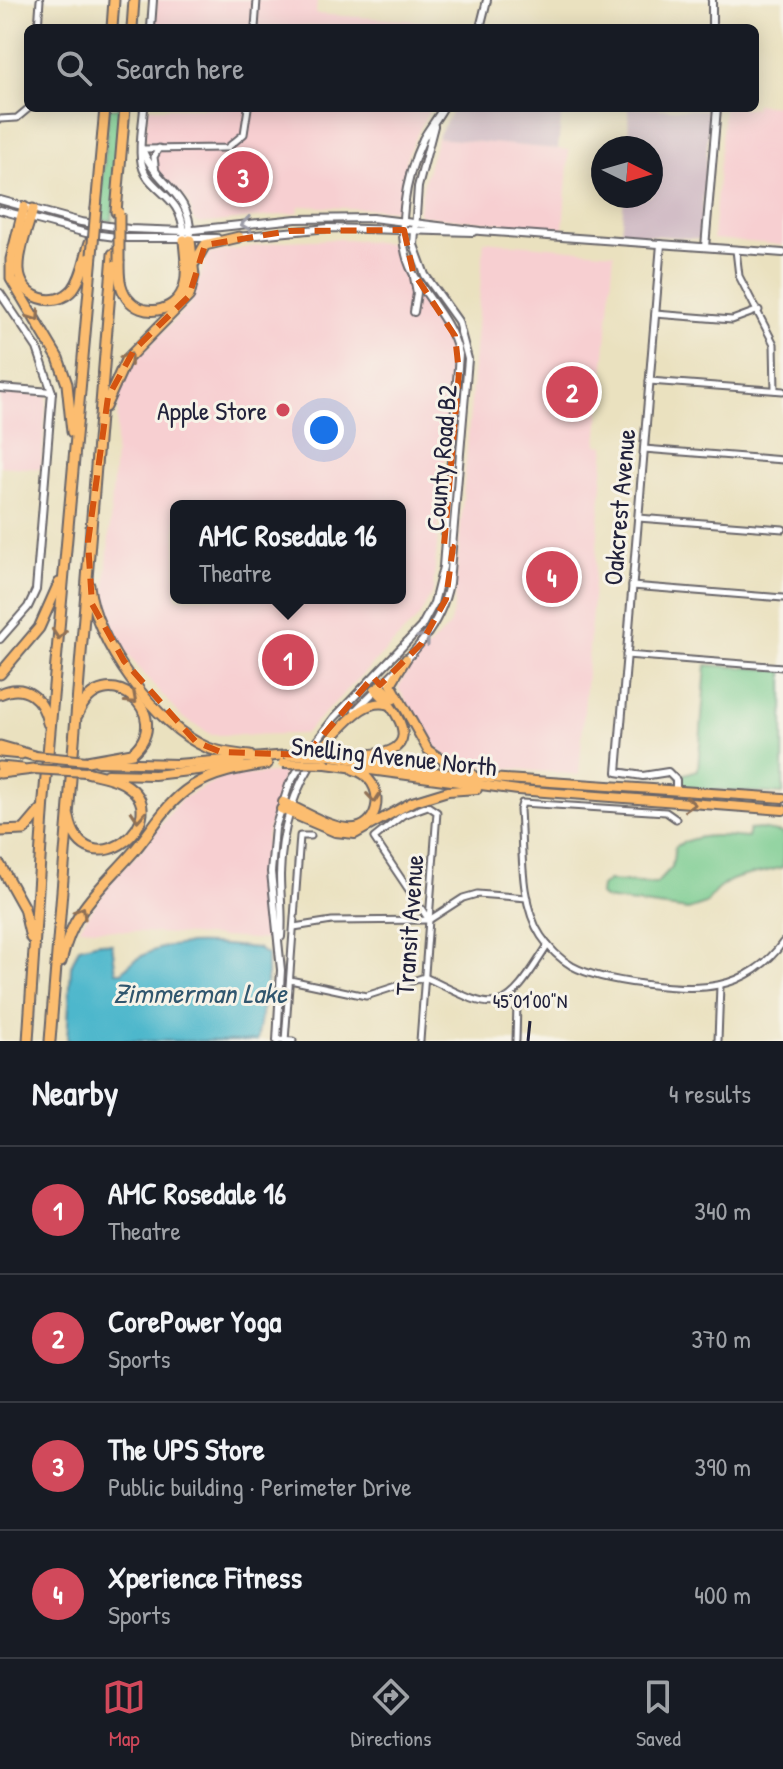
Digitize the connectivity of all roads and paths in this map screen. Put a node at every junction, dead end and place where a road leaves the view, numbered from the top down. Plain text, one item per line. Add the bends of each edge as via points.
1 (40, 0) edge
2 (114, 0) edge
3 (134, 0) edge
4 (153, 0) edge
5 (257, 0) edge
6 (487, 0) edge
7 (712, 0) edge
8 (38, 24) edge
9 (112, 24) edge
10 (132, 24) edge
11 (151, 24) edge
12 (255, 24) edge
13 (481, 24) edge
14 (712, 24) edge
15 (24, 112) edge
16 (105, 112) edge
17 (125, 112) edge
18 (144, 112) edge
19 (247, 112) edge
20 (441, 112) edge
21 (717, 112) edge
22 (0, 119) edge
23 (434, 124) junction
24 (159, 148) junction
25 (142, 149) junction
26 (157, 177) junction
27 (0, 200) edge
28 (0, 210) edge
29 (28, 212) junction
30 (405, 221) junction
31 (414, 226) junction
32 (404, 230) junction
33 (187, 235) junction
34 (239, 237) junction
35 (661, 244) junction
36 (705, 247) junction
37 (736, 250) junction
38 (783, 253) edge
39 (89, 255) junction
40 (116, 258) junction
41 (194, 265) junction
42 (413, 273) junction
43 (0, 293) edge
44 (759, 310) junction
45 (414, 312) dead end
46 (655, 314) junction
47 (649, 381) junction
48 (0, 388) edge
49 (775, 390) junction
50 (783, 391) edge
51 (52, 392) junction
52 (644, 449) junction
53 (96, 458) junction
54 (783, 460) edge
55 (73, 480) junction
56 (638, 518) junction
57 (783, 529) edge
58 (88, 542) junction
59 (445, 546) junction
60 (453, 547) junction
61 (66, 557) junction
62 (632, 586) junction
63 (783, 598) edge
64 (0, 639) edge
65 (626, 655) junction
66 (406, 659) junction
67 (783, 667) edge
68 (0, 674) edge
69 (374, 683) junction
70 (0, 694) edge
71 (394, 708) junction
72 (410, 718) junction
73 (75, 721) junction
74 (49, 744) junction
75 (0, 746) edge
76 (323, 746) junction
77 (0, 753) edge
78 (35, 756) junction
79 (250, 756) junction
80 (286, 759) junction
81 (331, 760) junction
82 (87, 761) junction
83 (267, 764) junction
84 (0, 766) edge
85 (33, 769) junction
86 (86, 772) junction
87 (0, 773) edge
88 (485, 778) junction
89 (518, 790) junction
90 (676, 790) junction
91 (68, 798) junction
92 (783, 798) edge
93 (44, 799) junction
94 (286, 807) junction
95 (783, 810) edge
96 (676, 819) dead end
97 (0, 831) edge
98 (311, 836) dead end
99 (0, 865) edge
100 (527, 898) junction
101 (429, 920) junction
102 (294, 927) junction
103 (783, 942) edge
104 (548, 945) junction
105 (425, 977) junction
106 (290, 980) junction
107 (720, 985) junction
108 (32, 989) junction
109 (512, 997) junction
110 (277, 1040) edge
111 (28, 1041) edge
112 (50, 1041) edge
113 (285, 1041) edge
114 (293, 1041) edge
115 (420, 1041) edge
116 (516, 1041) edge
117 (718, 1041) edge

1 - 8 street
2 - 9 highway
3 - 10 highway
4 - 11 street
5 - 12 street
6 - 13 street
7 - 14 street
15 - 22 street
16 - 39 highway, bridge
17 - 40 highway, bridge
18 - 25 street
19 - 24 street via 244,134 227,148
20 - 23 street, County Road B2
21 - 36 street
23 - 30 street, County Road B2 via 414,163
23 - 31 street, County Road B2 via 418,181
24 - 25 street
24 - 26 street via 154,157
25 - 26 street
25 - 33 street via 147,174 178,206
26 - 33 street via 187,206
27 - 29 street
28 - 29 street
29 - 33 street via 111,236
29 - 39 highway via 18,269 25,288 37,298 56,300 72,290
29 -> 55 highway via 10,273 63,371
30 - 31 street
30 - 32 street, County Road B2
30 -> 33 street via 310,218
31 - 32 street
31 - 35 street
31 - 60 street, County Road B2 via 421,268 457,318 467,348
32 - 34 street via 323,229
32 - 42 street, County Road B2
33 - 34 street
33 - 40 highway via 184,286 164,309 150,311 130,301
33 - 41 highway
34 - 41 highway via 205,245
35 - 36 street
35 - 46 street, Oakcrest Avenue
36 - 37 street
37 - 38 street
37 - 44 street via 739,276
39 - 55 highway
40 - 53 highway
53 -> 41 highway via 113,383 134,350 186,302
42 - 45 street
42 - 59 street, County Road B2 via 446,318 459,354
43 - 51 street via 37,348
44 - 46 street via 732,320
44 - 49 street via 774,344
46 - 47 street, Oakcrest Avenue
47 - 49 street
47 - 52 street, Oakcrest Avenue
48 - 51 street
49 - 50 street
51 - 64 street via 34,596
52 - 54 street
52 - 56 street, Oakcrest Avenue
53 - 58 highway
55 - 61 highway
56 - 57 street
56 - 62 street, Oakcrest Avenue
58 - 73 highway
58 - 79 highway via 92,604 116,660 172,724 196,742
59 - 60 street
59 - 69 street, County Road B2 via 439,589 426,620
66 -> 60 street, County Road B2 via 441,612
61 - 68 highway via 46,616
61 -> 74 highway
62 - 63 street
62 - 65 street, Oakcrest Avenue
65 - 67 street
65 - 90 street, Oakcrest Avenue via 618,773 668,772 676,780
66 - 69 street, County Road B2
66 - 72 highway via 391,684
69 - 71 highway
69 - 72 highway
69 - 76 street, County Road B2
69 - 94 street, County Road B2 via 316,741
70 - 74 highway via 18,690 37,698 46,714
71 - 76 highway via 370,703
71 - 81 highway via 402,730 393,748
72 - 88 highway via 435,756
73 -> 82 highway via 85,701 106,689 132,696 145,716 145,734 132,753
73 - 91 highway
74 - 93 highway
75 - 78 highway
76 - 94 street, County Road B2
77 - 78 main road, Snelling Avenue North
78 - 82 highway, Snelling Avenue North, bridge
79 - 80 highway, Snelling Avenue North
79 - 82 highway, Snelling Avenue North via 177,764
80 - 81 highway, Snelling Avenue North, bridge
80 - 83 highway, Snelling Avenue North
81 - 88 highway, Snelling Avenue North
81 - 89 highway, Snelling Avenue North
81 -> 94 highway via 372,782 378,802 367,822 343,828
83 - 86 highway, Snelling Avenue North via 143,775
112 -> 83 highway via 63,952 90,896 189,788 226,771
84 - 85 main road, Snelling Avenue North
85 - 86 highway, Snelling Avenue North, bridge
85 - 87 highway
86 -> 91 highway via 120,781 134,794 140,810 134,834 114,848 89,846 72,829
88 - 90 highway, Snelling Avenue North
89 - 94 highway via 461,790 424,797 355,834 335,832
89 -> 95 highway, Snelling Avenue North
90 - 92 highway, Snelling Avenue North
91 - 112 highway
93 - 97 highway via 29,827
93 - 108 highway
94 - 110 street, County Road B2
96 - 100 street via 666,812 525,802 520,810
98 - 102 street via 300,836
99 - 108 highway via 27,915
100 - 101 street via 470,896
100 - 104 street
101 - 101 street, Transit Avenue via 374,838 403,815 428,806 437,812
101 - 102 street via 332,921
101 - 105 street, Transit Avenue
102 - 106 street
103 - 107 street via 755,970
104 - 107 street via 590,973 692,987
104 - 109 street
105 - 106 street via 366,996
105 - 109 street via 478,1002
105 - 115 street, Transit Avenue
106 - 113 street
107 - 117 street
108 - 111 highway
109 - 116 street via 517,1004
110 - 113 street
113 - 114 street

